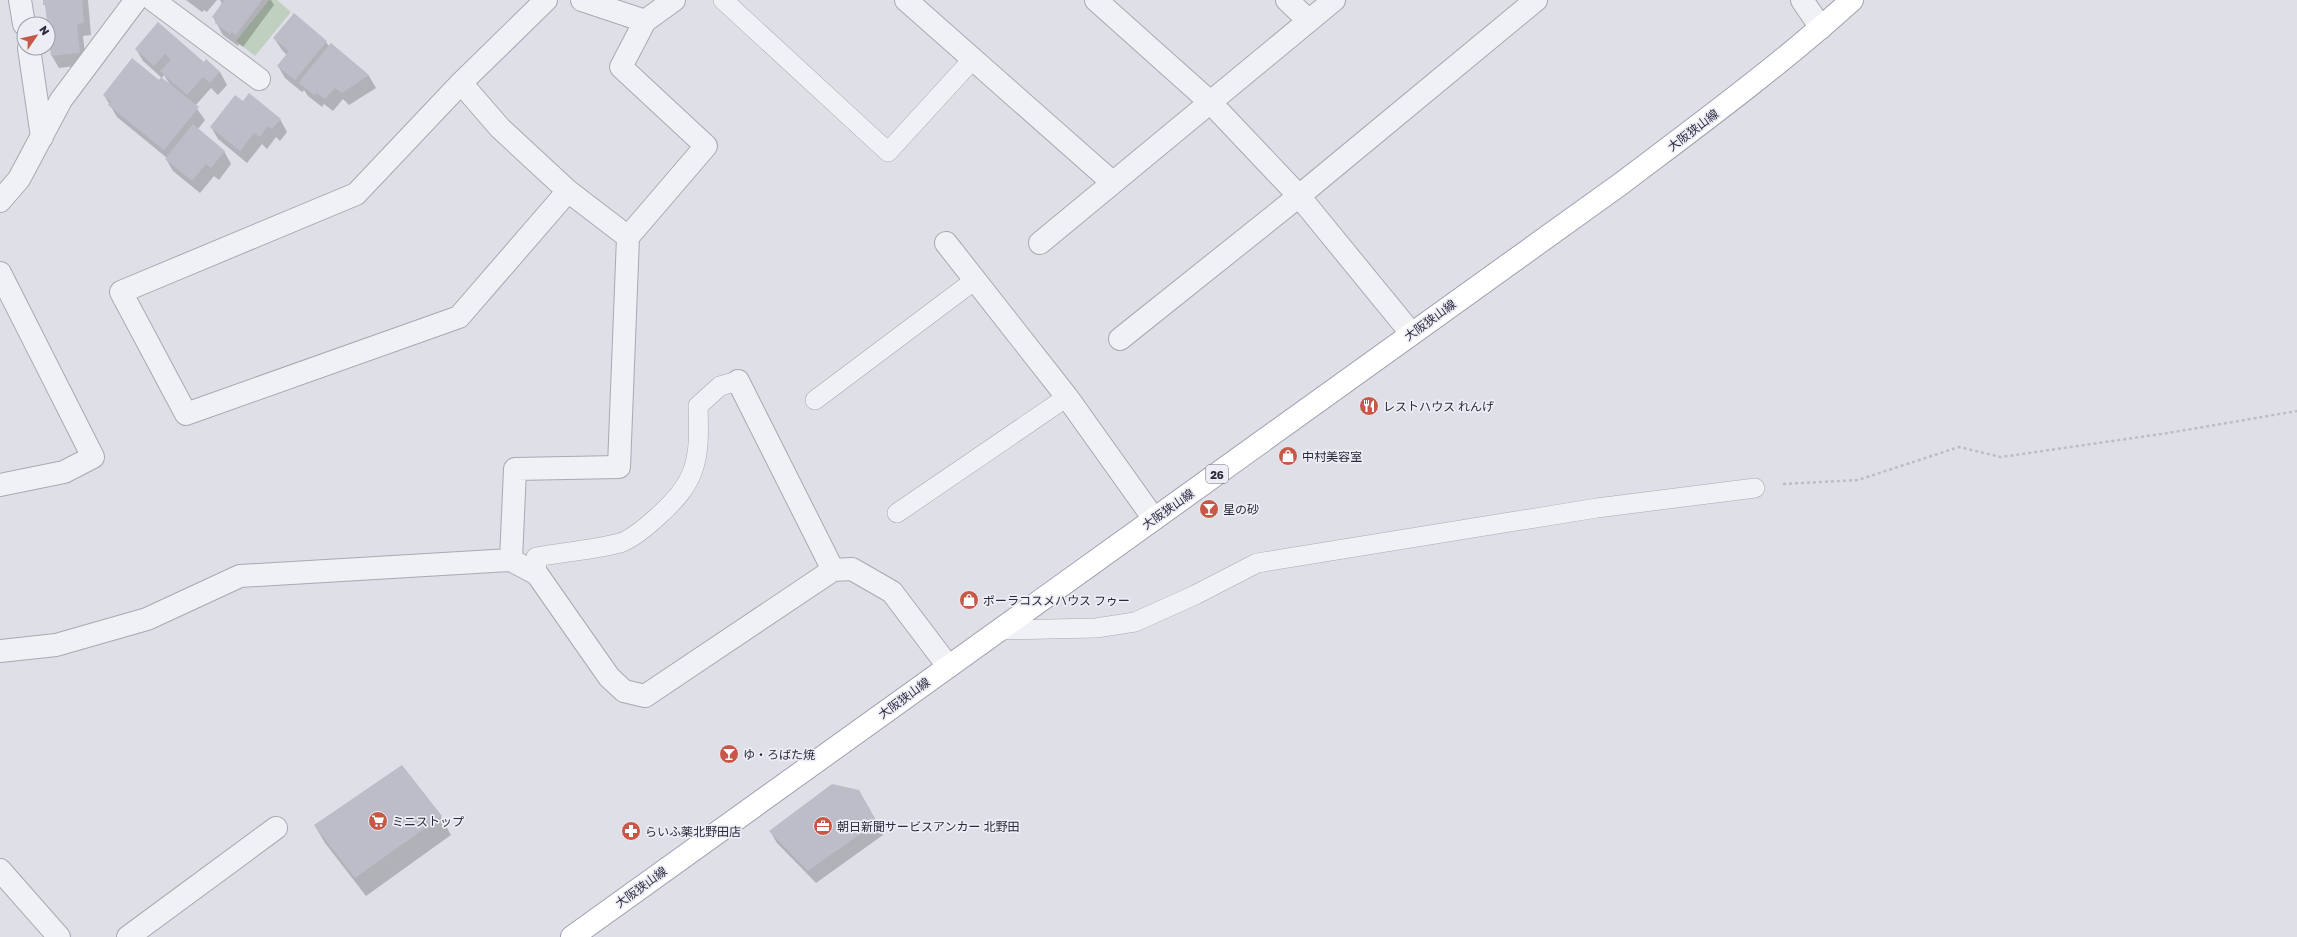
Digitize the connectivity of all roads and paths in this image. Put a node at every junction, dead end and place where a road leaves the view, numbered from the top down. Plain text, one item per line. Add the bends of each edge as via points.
1 (20, 0) edge
2 (136, 0) edge
3 (153, 0) edge
4 (546, 0) edge
5 (582, 0) edge
6 (674, 0) edge
7 (723, 0) edge
8 (906, 0) edge
9 (1096, 0) edge
10 (1287, 0) edge
11 (1334, 0) edge
12 (1536, 0) edge
13 (1802, 0) edge
14 (1852, 0) edge
15 (23, 16) edge
16 (1308, 20) junction
17 (645, 21) junction
18 (1821, 28) junction
19 (30, 56) edge
20 (973, 59) junction
21 (259, 79) dead end
22 (461, 83) junction
23 (1210, 102) junction
24 (42, 137) junction
25 (1112, 182) junction
26 (568, 191) junction
27 (1299, 196) junction
28 (0, 201) edge
29 (628, 237) junction
30 (946, 243) dead end
31 (1040, 243) dead end
32 (0, 273) edge
33 (975, 280) junction
34 (1411, 333) junction
35 (1120, 338) dead end
36 (738, 380) joint
37 (1067, 397) junction
38 (815, 400) dead end
39 (2297, 411) edge
40 (0, 485) edge
41 (1755, 488) joint
42 (897, 513) dead end
43 (1154, 519) junction
44 (510, 560) junction
45 (833, 570) junction
46 (536, 574) junction
47 (999, 630) junction
48 (0, 651) edge
49 (948, 666) junction
50 (276, 828) dead end
51 (0, 870) edge
52 (59, 937) edge
53 (128, 937) edge
54 (572, 937) edge

1 - 15 street
2 - 24 street via 61,100
3 - 21 street
4 - 22 street
5 - 17 street
6 - 17 street
7 - 20 lane via 888,152
8 - 20 street
9 - 23 street
10 - 16 street
11 - 16 street
12 - 27 street
13 - 18 street
14 - 18 main road, 大阪狭山線 / 26
16 - 23 street
17 - 29 street via 621,67 706,146
18 - 34 main road, 大阪狭山線 / 26 via 1622,183
19 - 24 street
20 - 25 street
22 - 26 street via 500,128
22 - 26 street via 356,194 121,292 186,414 459,317
23 - 25 street
23 - 27 street
24 - 28 street via 19,179
25 - 31 street
26 - 29 street
27 - 34 street
27 - 35 street
29 - 44 street via 619,466 515,469
30 - 33 street
32 - 40 street via 93,457 64,472
33 - 37 street
33 - 38 lane
34 - 43 main road, 大阪狭山線 / 26
36 - 45 street
36 - 46 lane via 720,386 698,406 700,446 690,479 675,501 647,526 621,542 536,557
37 - 42 lane
37 - 43 street
39 - 41 path via 2001,457 1959,447 1858,480 1796,482
41 - 47 lane via 1597,508 1257,563 1136,622 1096,628
43 - 47 main road, 大阪狭山線 / 26
44 - 46 street
44 - 48 street via 240,576 147,619 56,645
45 - 46 street via 645,696 624,692 609,677
45 - 49 street via 852,569 892,592
47 - 49 main road, 大阪狭山線 / 26
49 - 54 main road, 大阪狭山線 / 26
50 - 53 street
51 - 52 street

